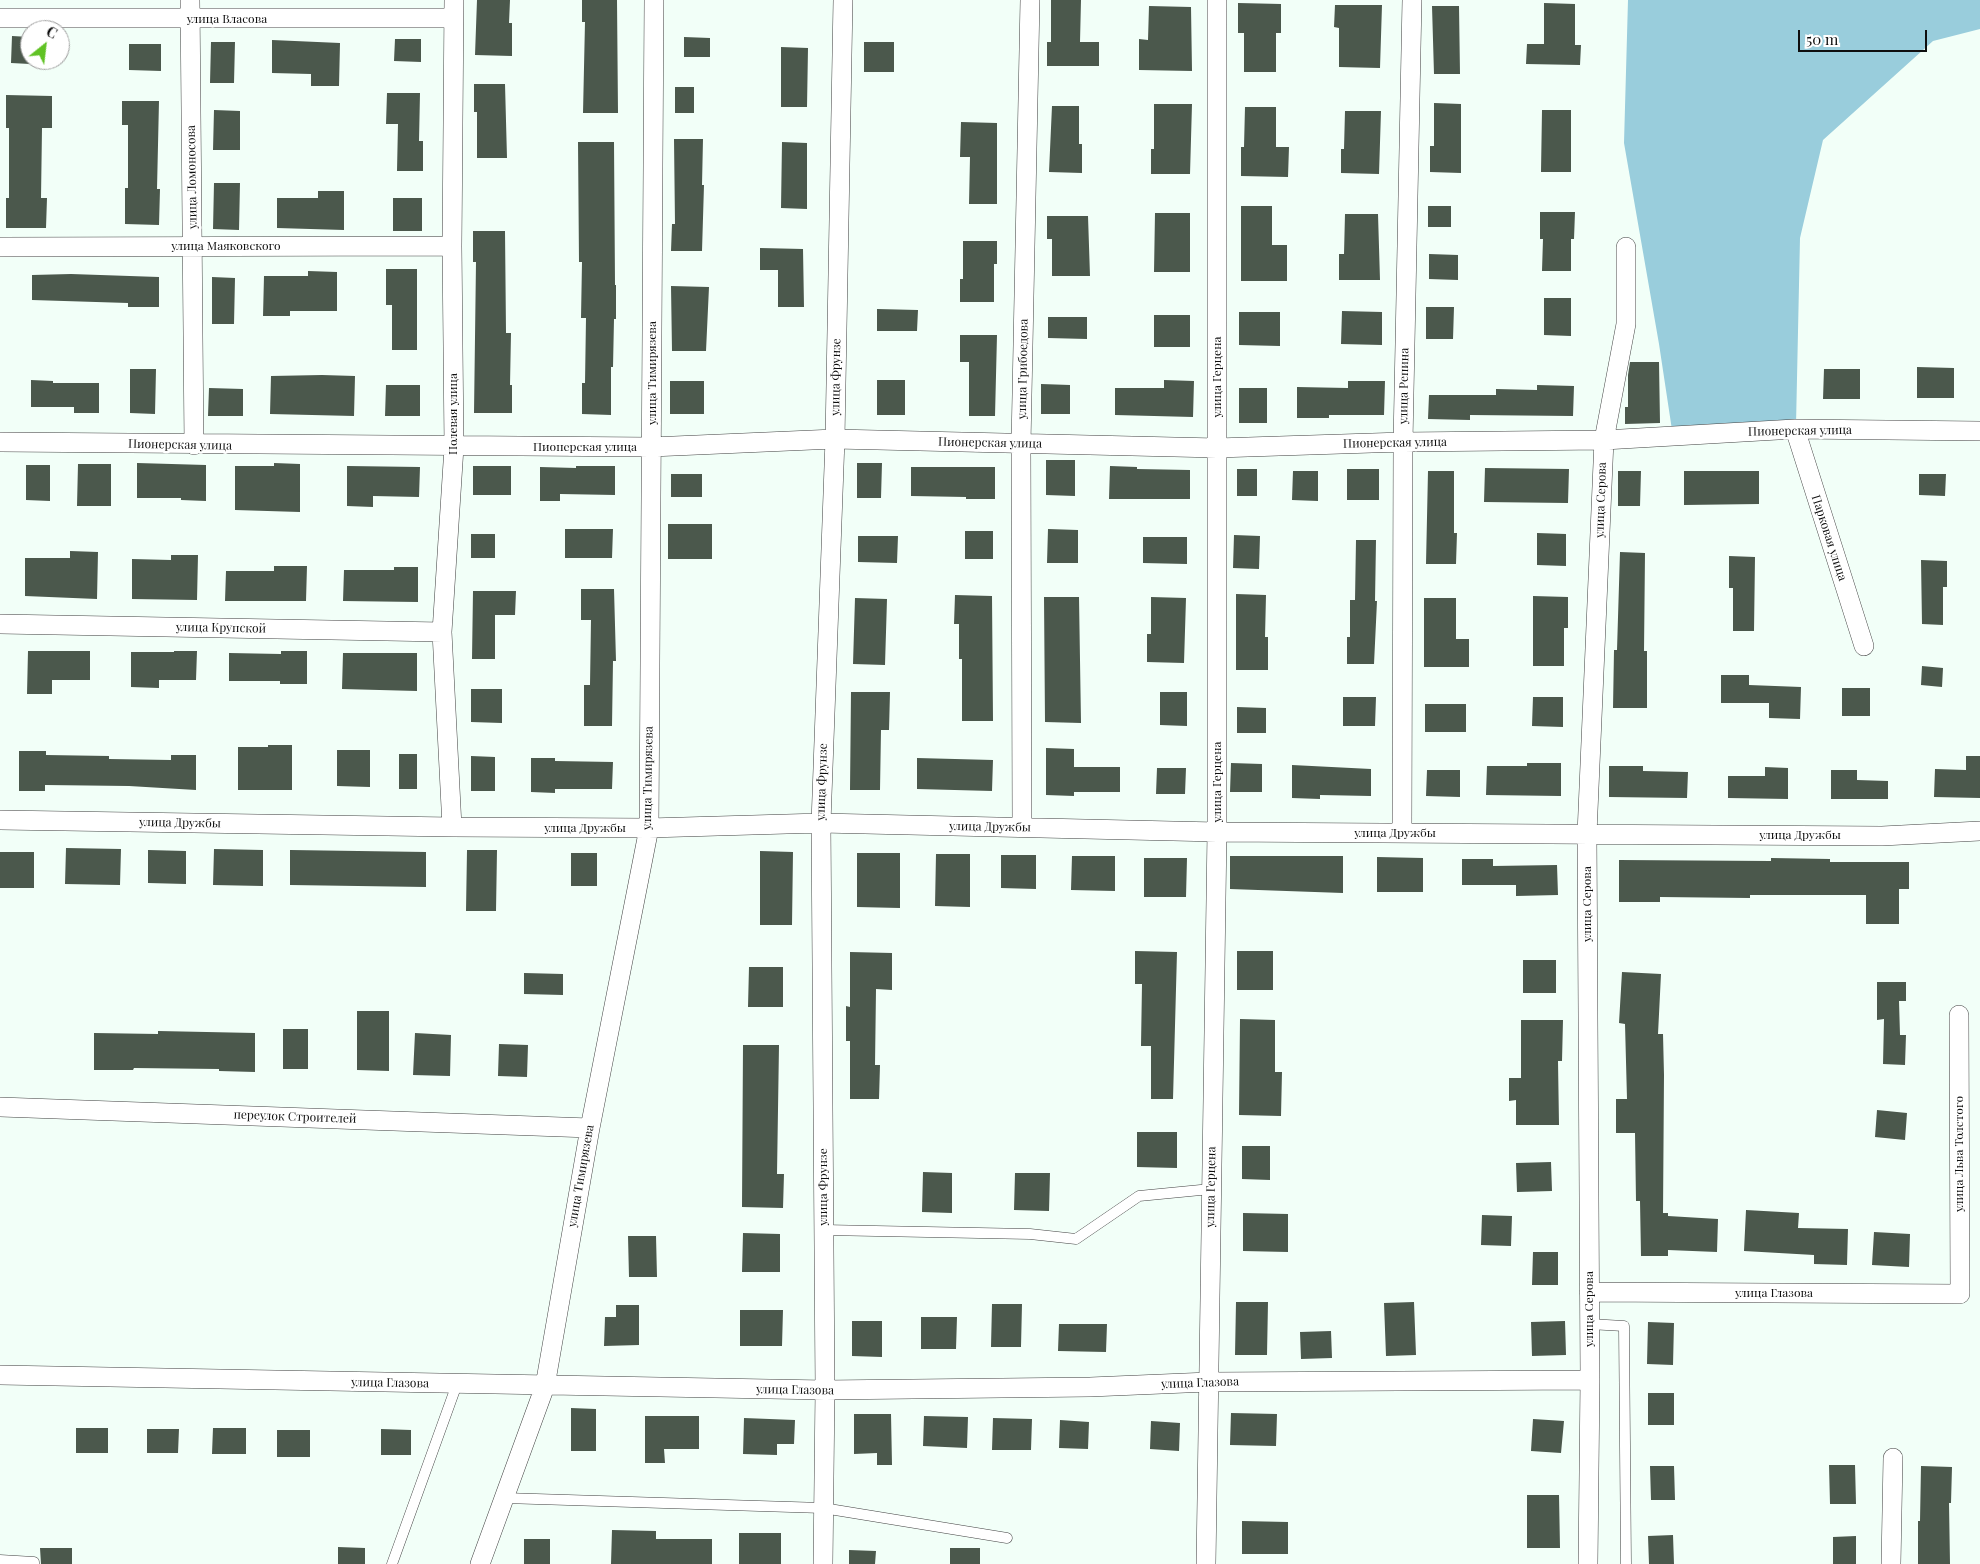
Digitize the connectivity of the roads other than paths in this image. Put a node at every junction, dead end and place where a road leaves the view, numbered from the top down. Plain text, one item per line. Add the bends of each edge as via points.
1 (190, 0) edge
2 (654, 0) edge
3 (844, 0) edge
4 (1030, 0) edge
5 (1217, 0) edge
6 (1412, 0) edge
7 (453, 9) edge
8 (0, 18) edge
9 (190, 19) junction
10 (192, 246) junction
11 (452, 246) junction
12 (0, 247) edge
13 (1626, 247) dead end
14 (1795, 429) junction
15 (1980, 430) edge
16 (835, 439) junction
17 (1604, 440) junction
18 (0, 442) edge
19 (1404, 442) junction
20 (1021, 444) junction
21 (194, 445) junction
22 (454, 447) junction
23 (652, 448) junction
24 (1217, 448) junction
25 (0, 624) edge
26 (442, 632) junction
27 (1864, 646) dead end
28 (0, 820) edge
29 (821, 823) junction
30 (452, 827) junction
31 (649, 828) junction
32 (1022, 828) junction
33 (1217, 832) junction
34 (1980, 832) edge
35 (1402, 833) junction
36 (1587, 834) junction
37 (1959, 1015) dead end
38 (0, 1107) edge
39 (590, 1128) junction
40 (1211, 1189) junction
41 (824, 1230) junction
42 (1589, 1292) junction
43 (1960, 1294) joint
44 (1590, 1324) junction
45 (0, 1375) edge
46 (1590, 1380) junction
47 (1209, 1382) junction
48 (457, 1384) junction
49 (545, 1386) junction
50 (824, 1390) junction
51 (1893, 1458) dead end
52 (504, 1498) junction
53 (823, 1508) junction
54 (1007, 1538) dead end
55 (0, 1560) edge
56 (34, 1564) edge
57 (392, 1564) edge
58 (480, 1564) edge
59 (822, 1564) edge
60 (1206, 1564) edge
61 (1588, 1564) edge
62 (1626, 1564) edge
63 (1891, 1564) edge

1 - 9 street, улица Ломоносова
2 - 23 street, улица Тимирязева
3 - 16 street, улица Фрунзе
4 - 20 street, улица Грибоедова
5 - 24 street, улица Герцена
6 - 19 street, улица Репина
7 - 9 street, улица Власова
7 - 11 street, Полевая улица
8 - 9 street, улица Власова
9 - 10 street, улица Ломоносова
10 - 11 street, улица Маяковского
10 - 12 street, улица Маяковского
10 - 21 street, улица Ломоносова
11 - 22 street, Полевая улица
13 - 17 street, улица Серова via 1626,324
14 - 15 street, Пионерская улица
14 - 17 street, Пионерская улица
14 - 27 street, Парковая улица
16 - 20 street, Пионерская улица
16 - 23 street, Пионерская улица
16 - 29 street, улица Фрунзе
17 - 19 street, Пионерская улица
17 - 36 street, улица Серова
18 - 21 street, Пионерская улица
19 - 24 street, Пионерская улица
19 - 35 street, улица Репина
20 - 24 street, Пионерская улица
20 - 32 street, улица Грибоедова
21 - 22 street, Пионерская улица
22 - 23 street, Пионерская улица
22 - 26 street, Полевая улица
23 - 31 street, улица Тимирязева
24 - 33 street, улица Герцена
25 - 26 street, улица Крупской
26 - 30 street, Полевая улица
28 - 30 street, улица Дружбы
29 - 31 street, улица Дружбы
29 - 32 street, улица Дружбы
29 - 41 street, улица Фрунзе
30 - 31 street, улица Дружбы
31 - 39 street, улица Тимирязева
32 - 33 street, улица Дружбы
33 - 35 street, улица Дружбы
33 - 40 street, улица Герцена
34 - 36 street, улица Дружбы via 1882,836
35 - 36 street, улица Дружбы
36 - 42 street, улица Серова
37 - 43 street, улица Льва Толстого
38 - 39 street, переулок Строителей
39 - 49 street, улица Тимирязева
40 - 41 lane via 1139,1196 1076,1239 1030,1234
40 - 47 street, улица Герцена
41 - 50 street, улица Фрунзе
42 - 43 street, улица Глазова
42 - 44 street, улица Серова
44 - 46 street, улица Серова
44 - 62 lane via 1624,1326
45 - 48 street, улица Глазова
46 - 47 street, улица Глазова
46 - 61 street, улица Серова
47 - 50 street, улица Глазова via 1090,1387
47 - 60 street, улица Герцена
48 - 49 street, улица Глазова
48 - 57 lane
49 - 50 street, улица Глазова
49 - 52 street, улица Тимирязева
50 - 53 street, улица Фрунзе
51 - 63 street
52 - 53 lane
52 - 58 street, улица Тимирязева
53 - 54 lane
53 - 59 street, улица Фрунзе
55 - 56 lane

